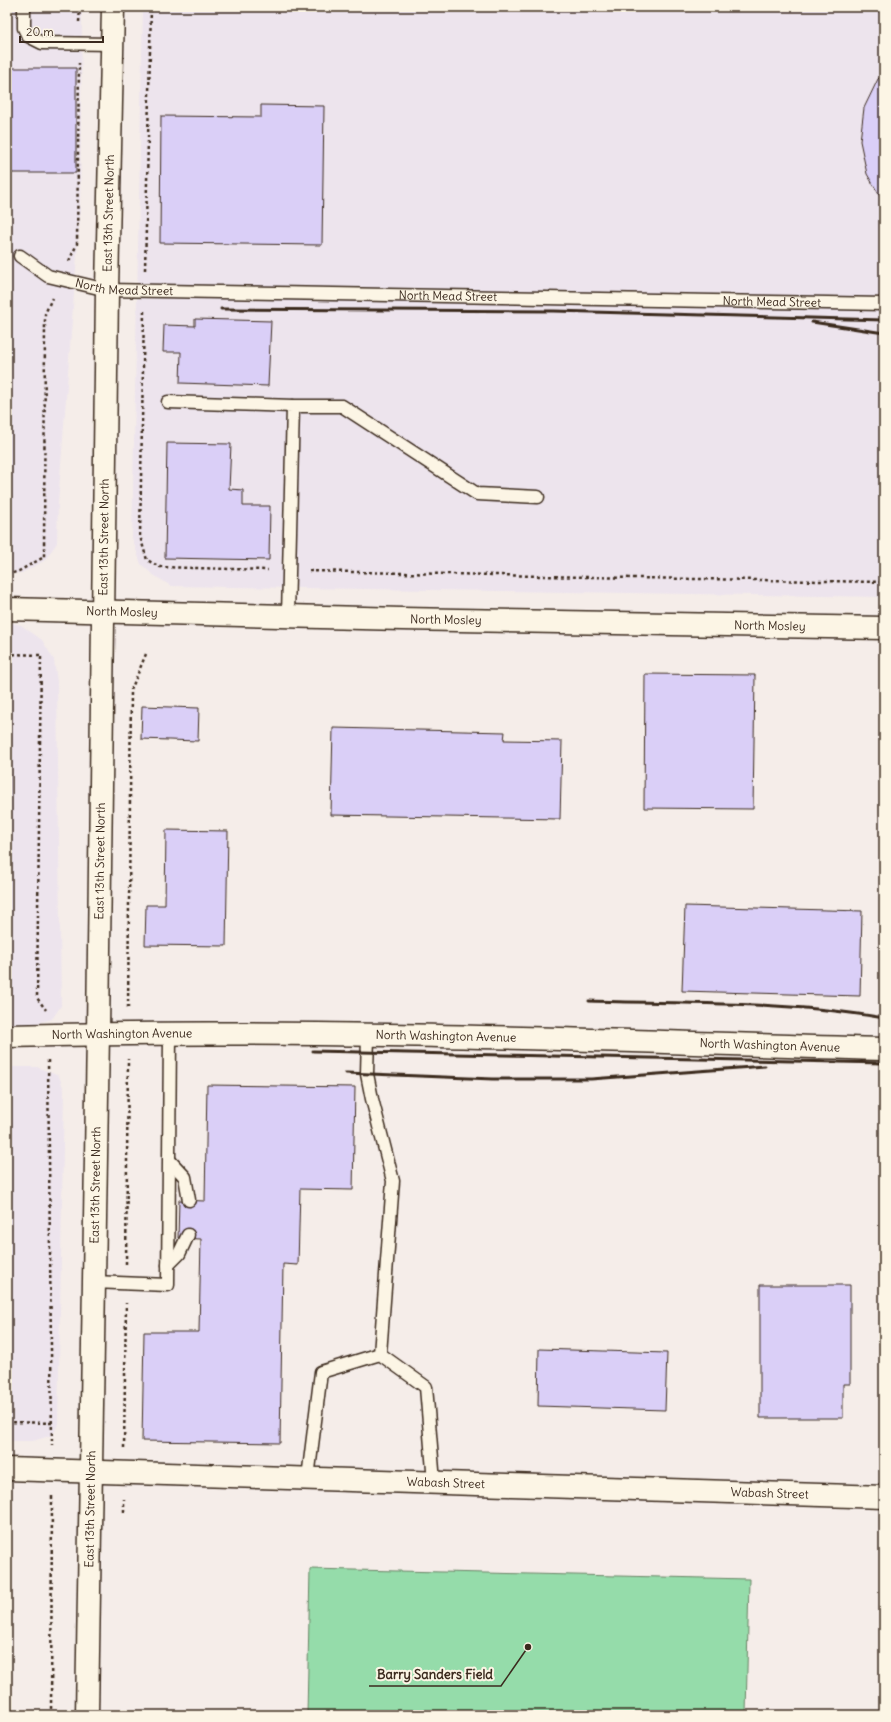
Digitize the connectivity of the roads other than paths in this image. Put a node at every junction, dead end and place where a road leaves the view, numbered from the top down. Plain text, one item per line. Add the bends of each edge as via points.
1 (24, 7) edge
2 (112, 7) edge
3 (112, 44) junction
4 (20, 256) dead end
5 (107, 290) junction
6 (884, 304) edge
7 (168, 402) dead end
8 (293, 406) junction
9 (538, 497) dead end
10 (7, 609) edge
11 (103, 612) junction
12 (288, 616) junction
13 (884, 628) edge
14 (98, 1033) junction
15 (170, 1034) junction
16 (7, 1036) edge
17 (368, 1036) junction
18 (884, 1049) edge
19 (170, 1162) junction
20 (189, 1200) dead end
21 (188, 1235) dead end
22 (168, 1265) junction
23 (93, 1282) junction
24 (380, 1354) junction
25 (7, 1469) edge
26 (90, 1471) junction
27 (308, 1478) junction
28 (434, 1482) junction
29 (884, 1497) edge
30 (87, 1715) edge

1 - 3 lane via 24,28 28,36 42,43
2 - 3 street, East 13th Street North
3 - 5 street, East 13th Street North
4 - 5 lane, North Mead Street via 48,276
5 - 6 lane, North Mead Street
5 - 11 street, East 13th Street North
7 - 8 lane
8 - 9 lane via 342,406 476,494
8 - 12 lane
10 - 11 street, North Mosley
11 - 12 street, North Mosley
11 - 14 street, East 13th Street North
12 - 13 street, North Mosley
14 - 15 street, North Washington Avenue
14 - 16 street, North Washington Avenue
14 - 23 street, East 13th Street North
15 - 17 street, North Washington Avenue
15 - 19 lane
17 - 18 street, North Washington Avenue
17 - 24 lane via 367,1074 393,1181
19 - 20 lane via 185,1177
19 - 22 lane
21 - 22 lane via 179,1254
22 - 23 lane via 168,1285
23 - 26 street, East 13th Street North
24 - 27 lane via 321,1372
24 - 28 lane via 426,1387
25 - 26 street, Wabash Street
26 - 27 street, Wabash Street
26 - 30 street, East 13th Street North
27 - 28 street, Wabash Street
28 - 29 street, Wabash Street

